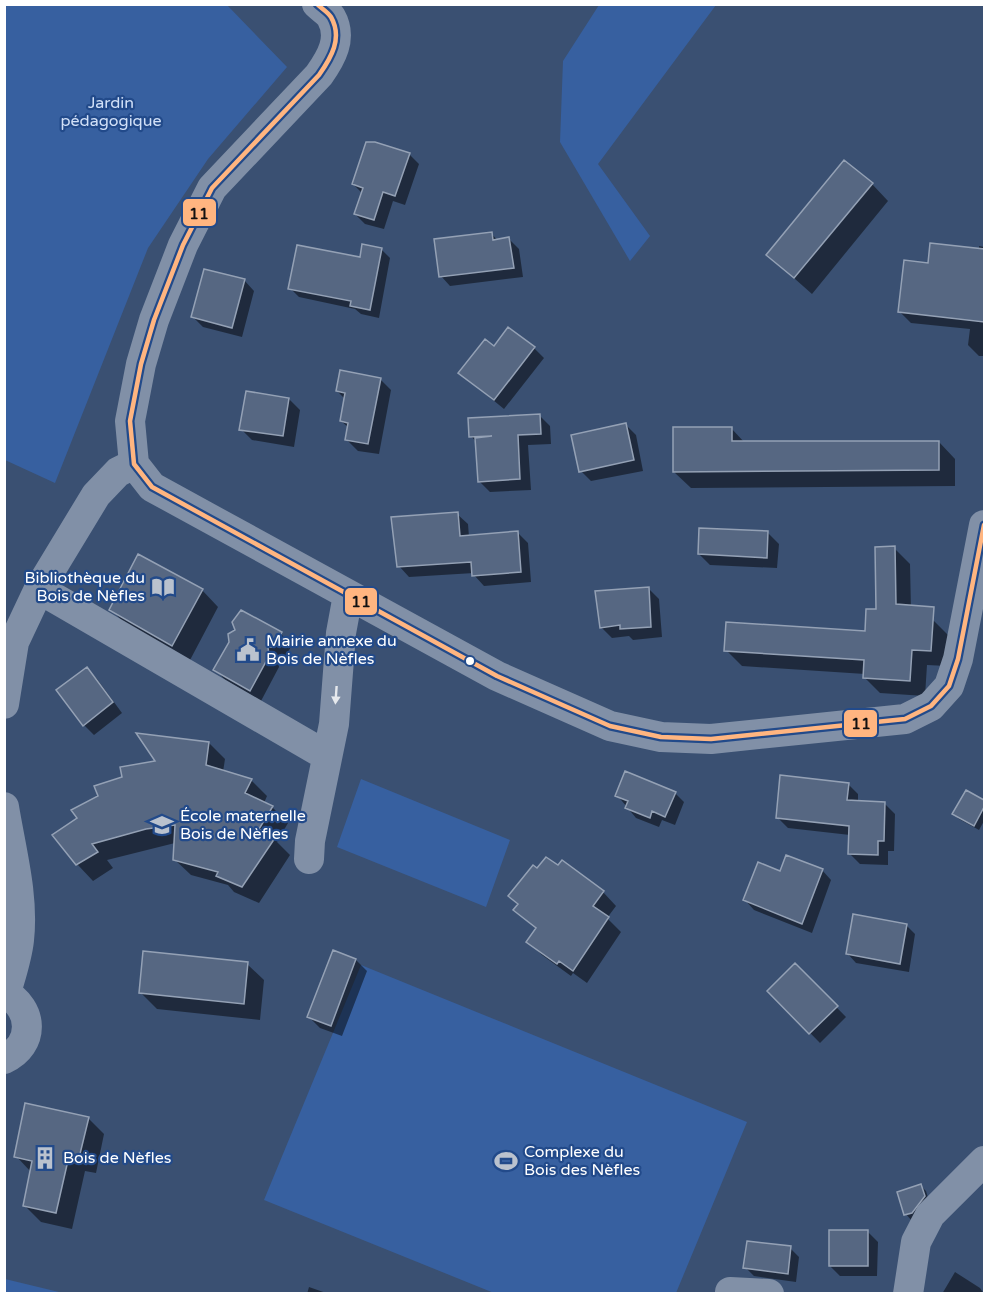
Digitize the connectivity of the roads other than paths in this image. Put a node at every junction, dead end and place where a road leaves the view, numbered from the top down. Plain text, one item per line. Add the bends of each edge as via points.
1 (317, 4) edge
2 (134, 464) junction
3 (984, 525) edge
4 (39, 589) junction
5 (348, 595) junction
6 (4, 704) edge
7 (327, 756) junction
8 (4, 807) edge
9 (309, 859) dead end
10 (5, 993) edge
11 (4, 1059) edge
12 (984, 1161) edge
13 (730, 1292) edge
14 (769, 1293) edge
15 (908, 1293) edge

1 - 2 street via 330,16 336,33 333,54 319,75 212,188 183,245 141,364 130,421
2 - 4 street via 118,472 96,495
2 - 5 street via 152,487
3 - 5 street via 958,659 949,686 931,706 905,719 711,739 661,737 610,726 497,676
4 - 6 street via 14,642
4 - 7 street
5 -> 7 street
7 - 9 street
8 - 10 street via 20,931
10 - 11 street via 20,1004 27,1027 20,1048
12 - 15 street via 930,1215 916,1242
13 - 14 street

